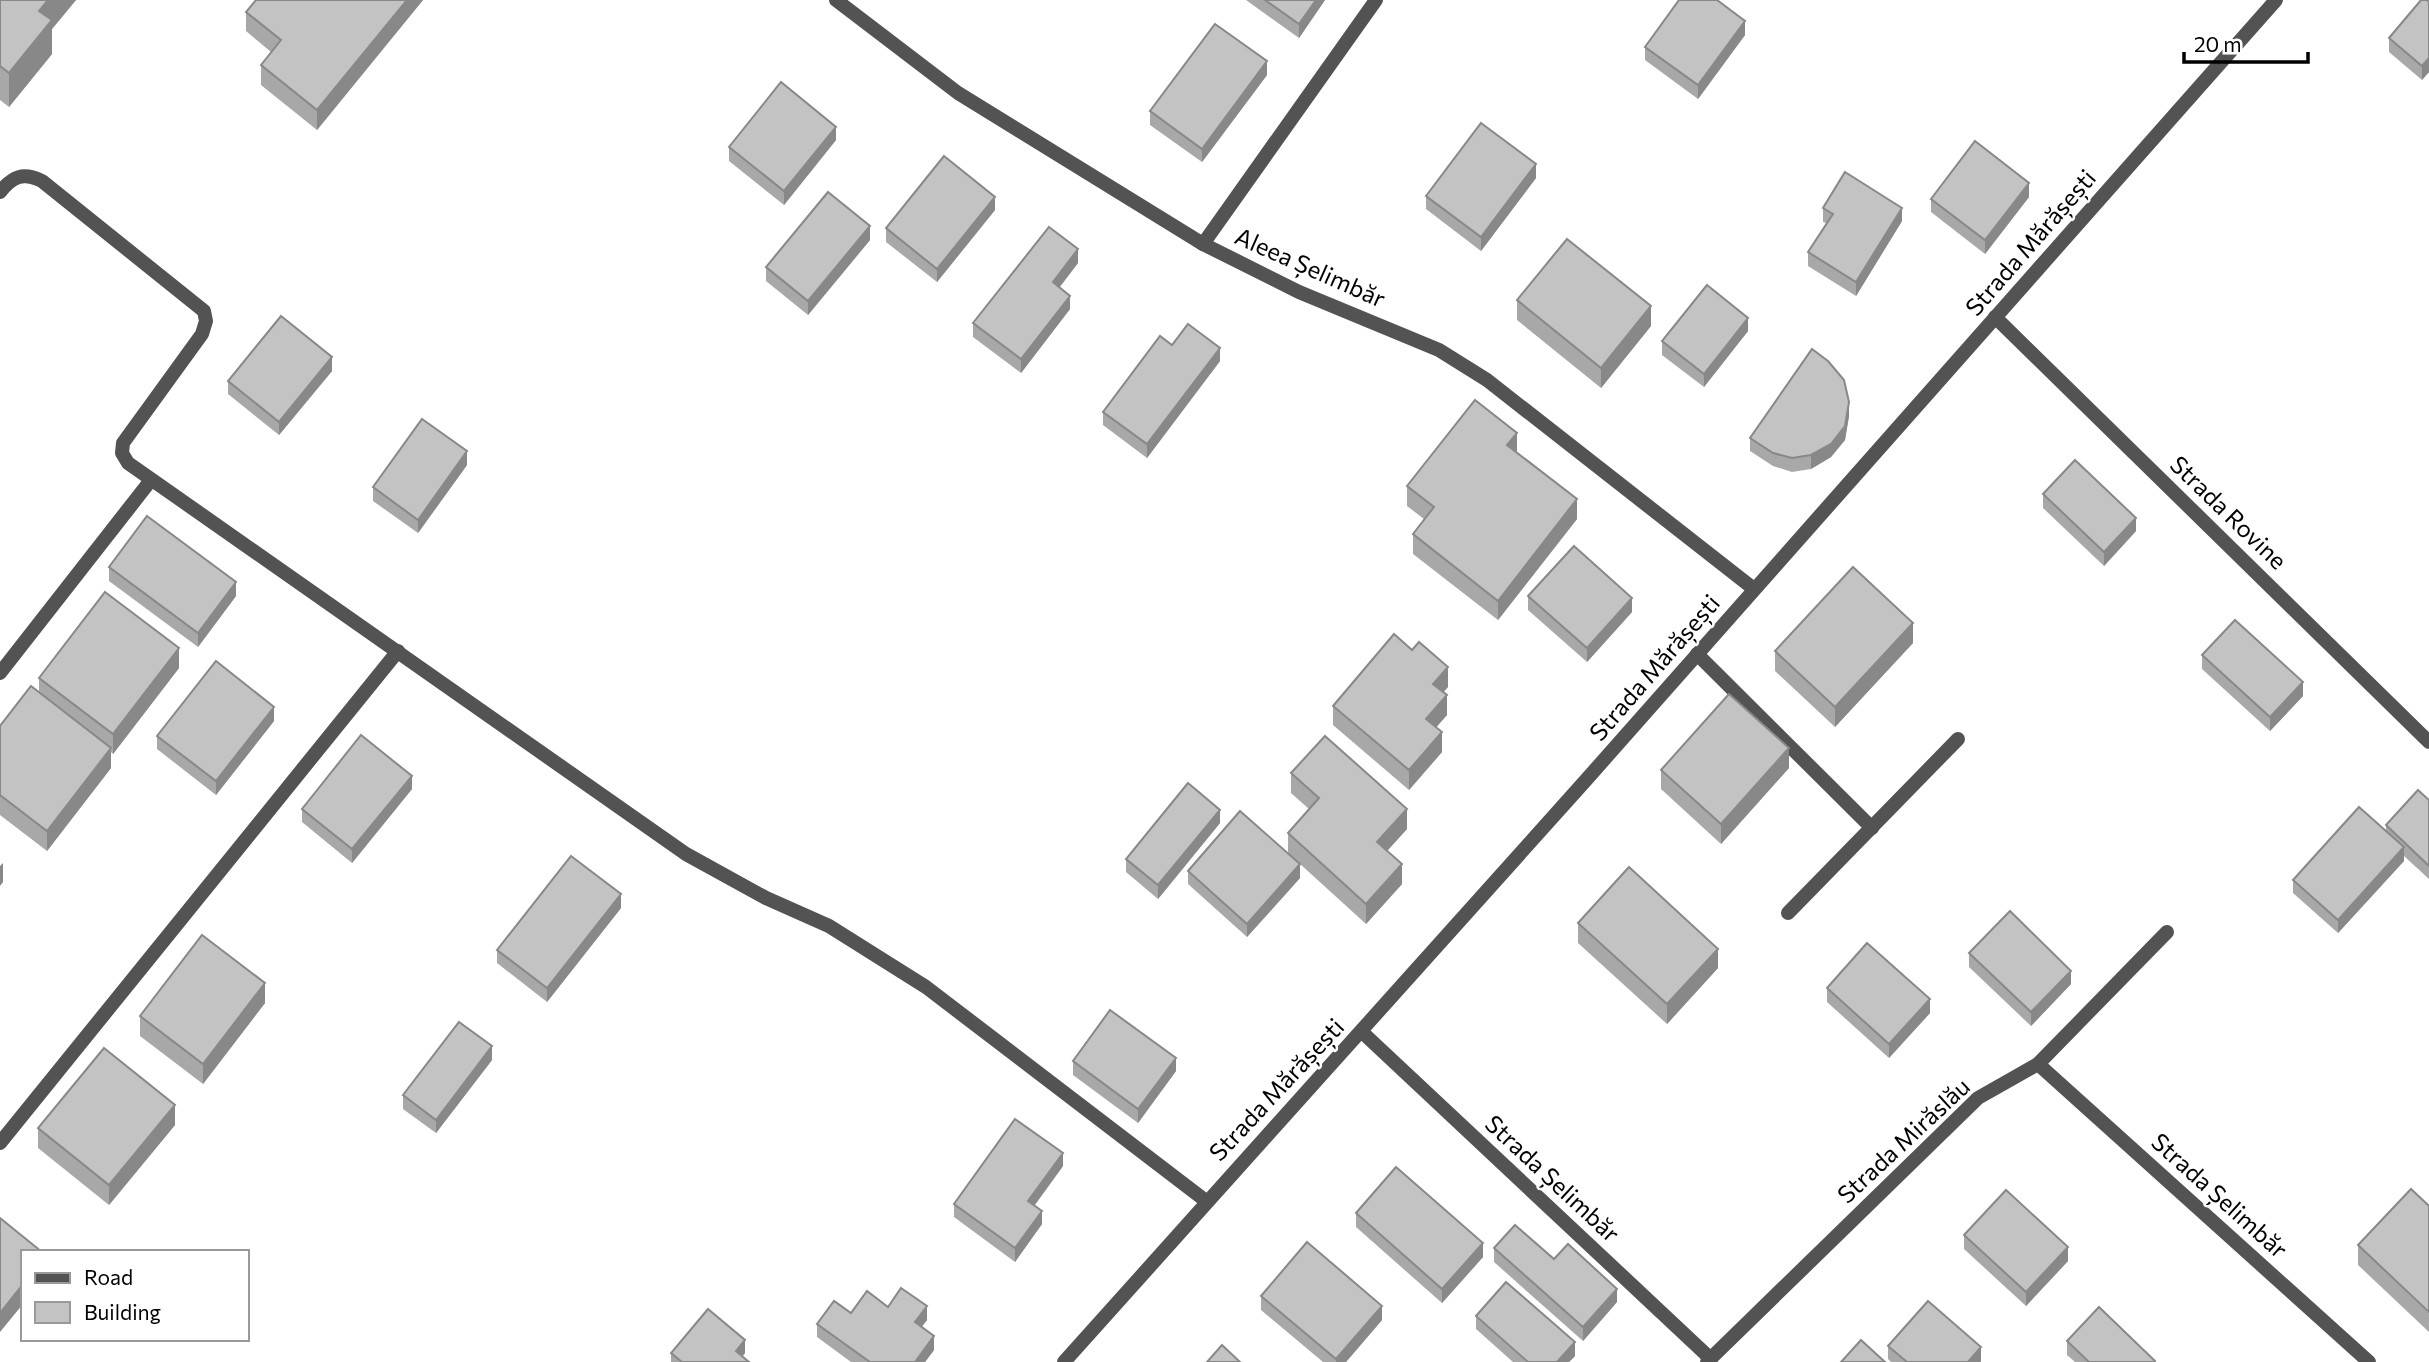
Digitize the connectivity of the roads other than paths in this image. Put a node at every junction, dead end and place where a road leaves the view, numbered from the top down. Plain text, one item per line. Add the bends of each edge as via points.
1 (836, 0) edge
2 (1376, 0) edge
3 (2276, 0) edge
4 (0, 192) edge
5 (1203, 244) junction
6 (1995, 317) junction
7 (151, 480) junction
8 (1754, 589) junction
9 (398, 652) junction
10 (1697, 654) junction
11 (0, 673) edge
12 (1958, 738) dead end
13 (2429, 742) edge
14 (1871, 828) junction
15 (1788, 913) dead end
16 (2167, 932) dead end
17 (1362, 1032) junction
18 (2038, 1064) junction
19 (0, 1143) edge
20 (1206, 1201) junction
21 (1709, 1360) edge
22 (1064, 1362) edge
23 (2369, 1362) edge

1 - 5 street, Aleea Șelimbăr via 958,93
2 - 5 street
3 - 6 street, Strada Mărășești
4 - 7 street via 16,177 27,174 42,181 204,311 202,334 122,443 128,463
5 - 8 street, Aleea Șelimbăr via 1299,292 1439,350 1487,380
6 - 8 street, Strada Mărășești
6 - 13 street, Strada Rovine
7 - 9 street
7 - 11 street
8 - 10 street, Strada Mărășești
9 - 19 street
9 - 20 street via 686,854 829,926 926,988
10 - 14 street
10 - 17 street, Strada Mărășești
12 - 14 street
14 - 15 street
16 - 18 street, Strada Mirăslău
17 - 20 street, Strada Mărășești
17 - 21 street, Strada Șelimbăr
18 - 21 street, Strada Mirăslău via 1978,1098
18 - 23 street, Strada Șelimbăr
20 - 22 street, Strada Mărășești

